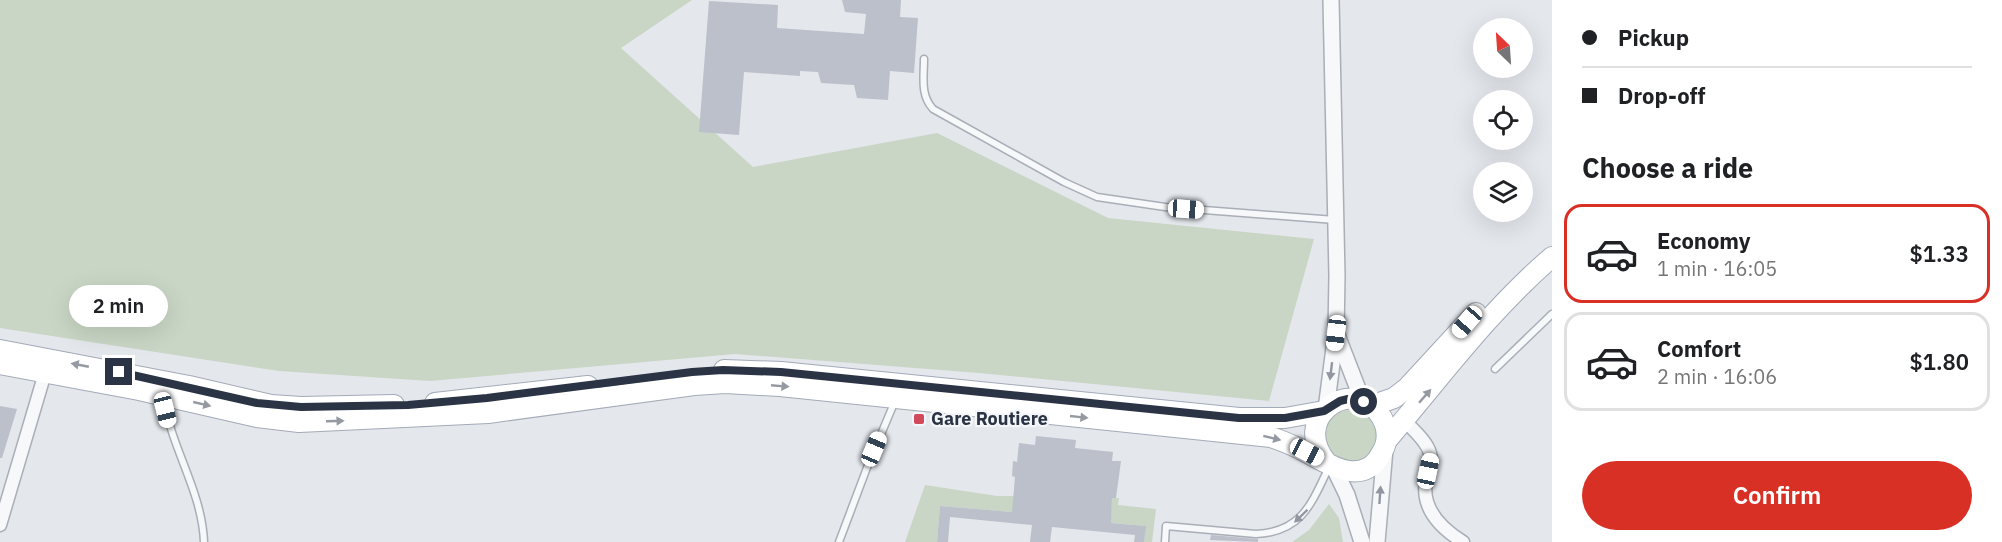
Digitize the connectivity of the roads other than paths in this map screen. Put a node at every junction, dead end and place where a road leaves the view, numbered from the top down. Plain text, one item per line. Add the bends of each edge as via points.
1 (1331, 0) edge
2 (924, 59) dead end
3 (1335, 219) junction
4 (1551, 250) edge
5 (1552, 314) edge
6 (1336, 333) junction
7 (0, 350) edge
8 (0, 364) edge
9 (1495, 369) dead end
10 (45, 373) junction
11 (163, 395) junction
12 (896, 398) junction
13 (1367, 404) junction
14 (1325, 410) junction
15 (1404, 420) junction
16 (1386, 444) junction
17 (1330, 465) junction
18 (0, 525) edge
19 (204, 542) edge
20 (839, 542) edge
21 (1165, 542) edge
22 (1362, 542) edge
23 (1377, 542) edge
24 (1463, 542) edge

1 - 3 street
2 - 3 lane via 925,99 933,109 1097,197 1165,207
3 - 6 street
4 - 13 main road via 1496,292 1407,388 1394,398
15 -> 4 main road via 1477,330
5 - 9 lane
6 - 13 street
6 -> 14 street
14 -> 7 main road via 1285,418 1239,418 781,372 723,370 408,405 281,406
8 - 10 main road
10 - 11 main road
10 - 18 street
11 -> 12 main road via 256,417 299,422 488,412 725,383
11 - 19 lane via 173,439 200,510
12 -> 17 main road via 1271,436
12 - 20 lane
13 - 14 main road via 1348,399
13 - 16 main road via 1385,423
14 - 17 main road via 1317,421 1315,443
15 - 16 main road
15 - 24 street via 1427,445 1431,457 1425,486 1435,520
16 - 17 main road via 1375,463 1359,471
23 -> 16 street
17 -> 21 lane via 1308,509 1285,528 1256,534 1167,526
17 - 22 street via 1347,495

